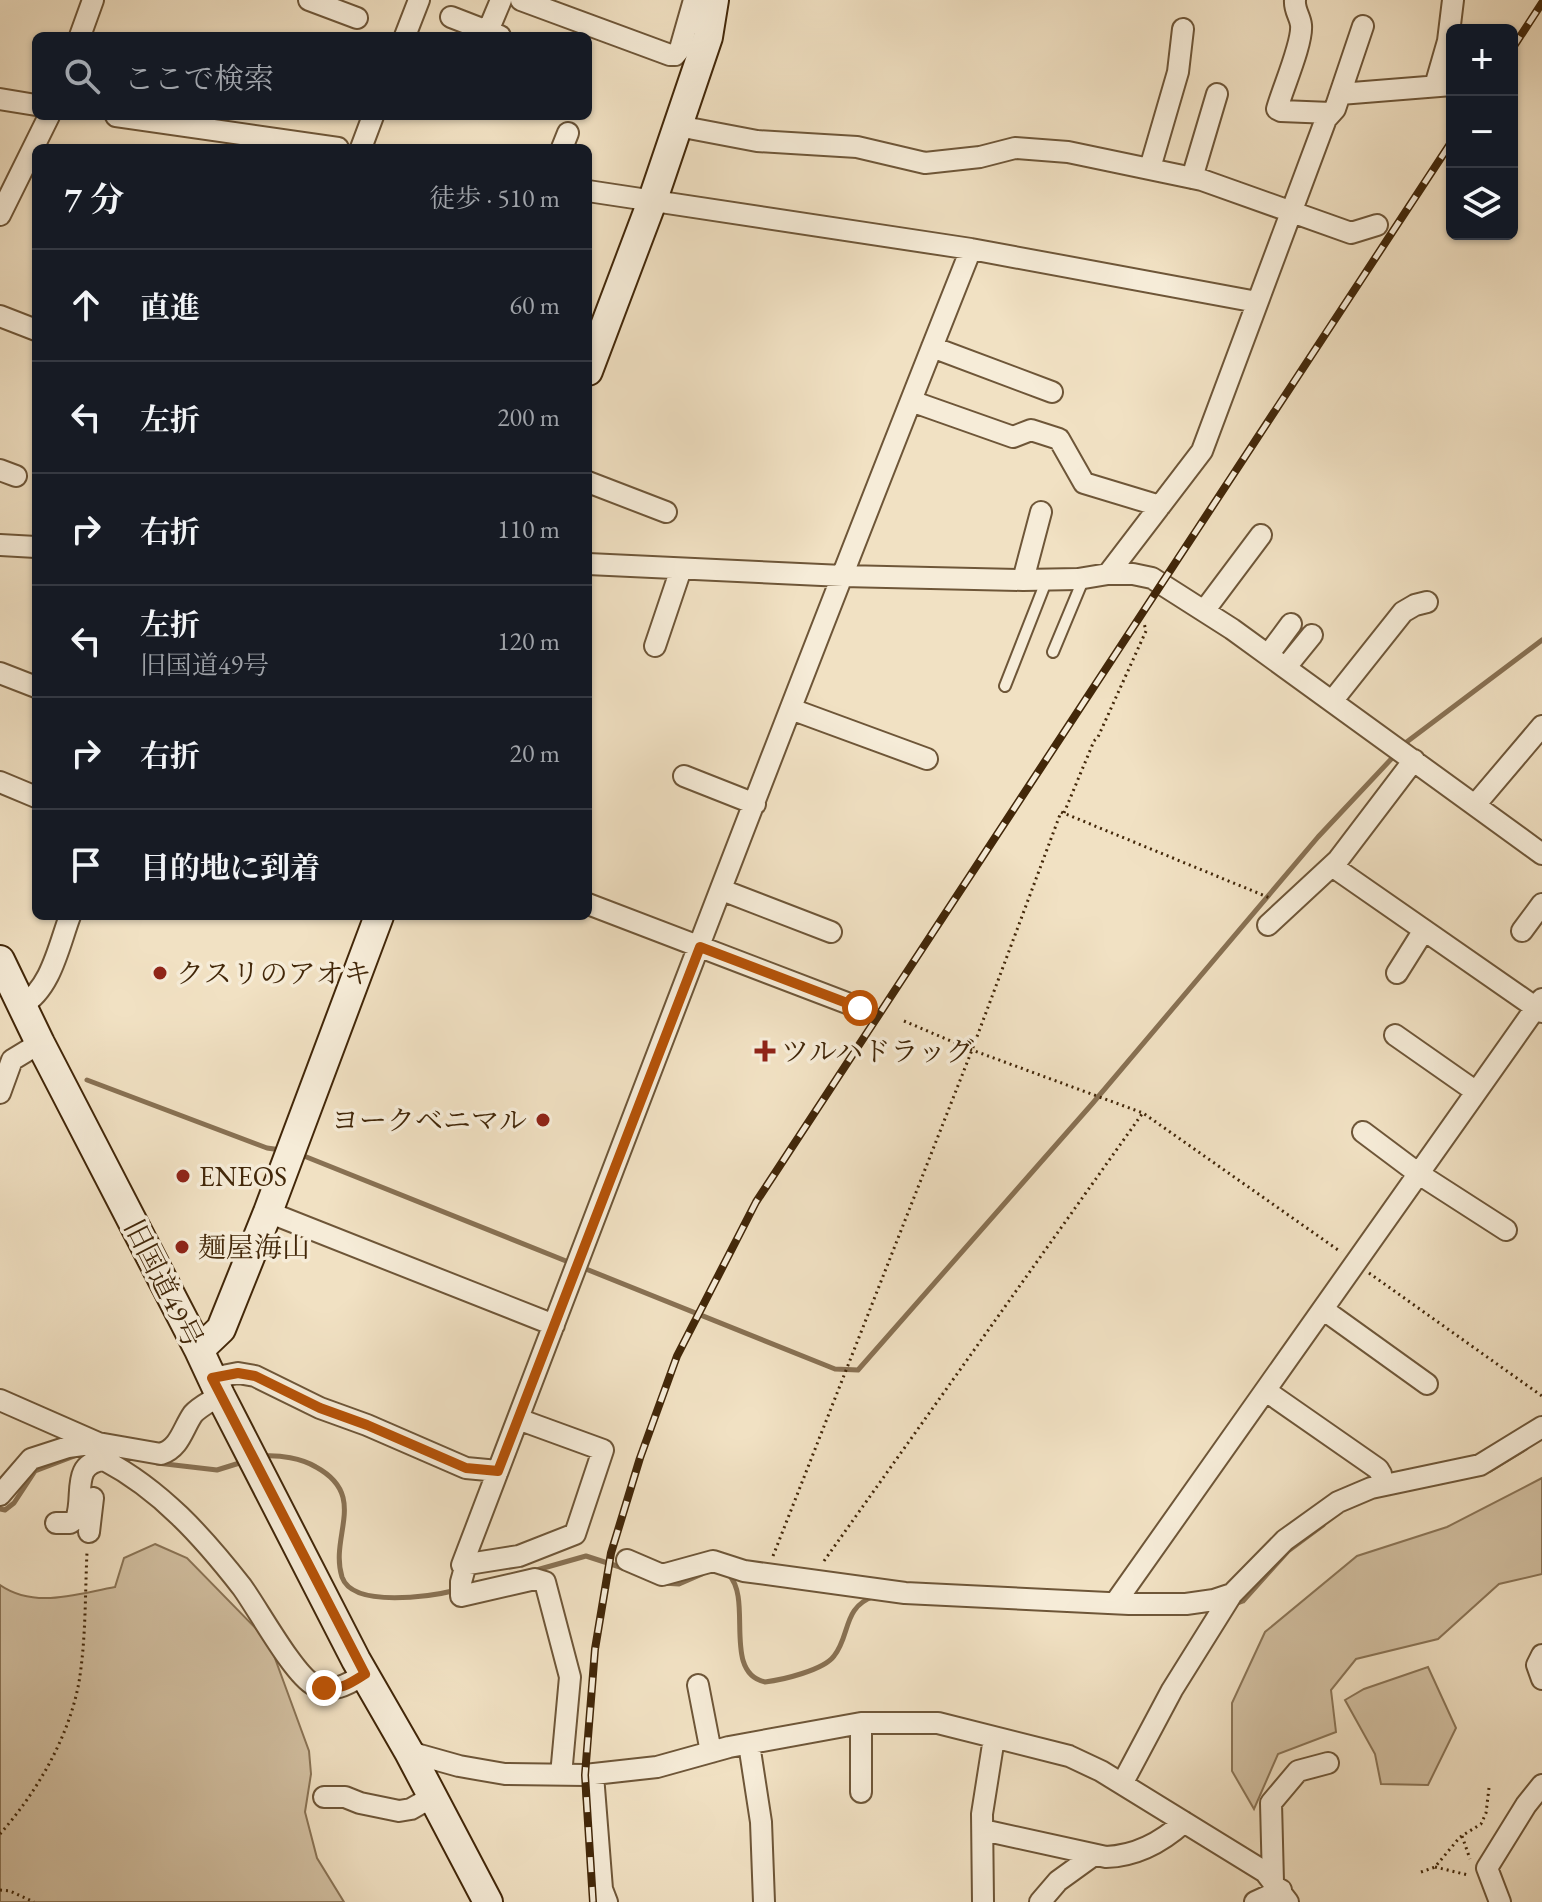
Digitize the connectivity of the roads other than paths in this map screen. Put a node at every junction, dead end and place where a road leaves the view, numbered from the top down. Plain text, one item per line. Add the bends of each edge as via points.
1 (93, 0) edge
2 (309, 0) edge
3 (419, 0) edge
4 (501, 0) edge
5 (521, 0) edge
6 (694, 0) edge
7 (714, 0) edge
8 (1295, 0) edge
9 (1453, 0) edge
10 (451, 17) dead end
11 (357, 18) dead end
12 (1363, 26) dead end
13 (1183, 29) dead end
14 (582, 30) edge
15 (84, 32) edge
16 (407, 32) edge
17 (489, 32) edge
18 (494, 32) edge
19 (592, 33) edge
20 (1444, 86) edge
21 (1217, 94) dead end
22 (0, 99) edge
23 (32, 104) edge
24 (1336, 104) junction
25 (47, 120) edge
26 (144, 120) edge
27 (372, 120) edge
28 (678, 126) junction
29 (35, 144) edge
30 (310, 144) edge
31 (362, 144) edge
32 (32, 150) edge
33 (1150, 168) junction
34 (1192, 178) junction
35 (592, 191) edge
36 (653, 199) junction
37 (1, 212) edge
38 (1293, 213) junction
39 (1377, 225) dead end
40 (971, 249) junction
41 (1257, 302) junction
42 (0, 316) edge
43 (596, 325) edge
44 (32, 328) edge
45 (932, 347) junction
46 (592, 348) edge
47 (1052, 392) dead end
48 (911, 401) junction
49 (592, 484) edge
50 (1160, 506) junction
51 (666, 512) dead end
52 (1041, 512) dead end
53 (1261, 535) dead end
54 (0, 545) edge
55 (32, 547) edge
56 (592, 564) edge
57 (681, 569) junction
58 (1108, 574) junction
59 (843, 576) junction
60 (1083, 578) junction
61 (1047, 579) junction
62 (1023, 580) junction
63 (1427, 602) dead end
64 (1204, 611) junction
65 (1291, 624) dead end
66 (1312, 635) dead end
67 (655, 646) dead end
68 (1053, 652) dead end
69 (1268, 655) junction
70 (1286, 667) junction
71 (0, 673) edge
72 (32, 685) edge
73 (1005, 686) dead end
74 (1333, 700) junction
75 (791, 709) junction
76 (1542, 726) edge
77 (1404, 752) junction
78 (927, 759) dead end
79 (684, 776) dead end
80 (0, 782) edge
81 (32, 795) edge
82 (755, 804) junction
83 (1475, 805) junction
84 (1542, 854) edge
85 (1332, 866) junction
86 (722, 890) junction
87 (1542, 904) edge
88 (592, 906) edge
89 (68, 920) edge
90 (377, 920) edge
91 (1268, 925) dead end
92 (1424, 930) junction
93 (1522, 931) dead end
94 (831, 932) dead end
95 (700, 947) junction
96 (0, 960) edge
97 (1397, 973) dead end
98 (22, 1005) junction
99 (1540, 1007) edge
100 (860, 1008) dead end
101 (1395, 1035) dead end
102 (40, 1043) junction
103 (1475, 1091) junction
104 (0, 1093) edge
105 (1363, 1132) dead end
106 (1419, 1174) junction
107 (268, 1212) junction
108 (1506, 1230) dead end
109 (1324, 1310) junction
110 (554, 1325) junction
111 (199, 1350) junction
112 (1427, 1384) dead end
113 (216, 1387) junction
114 (1266, 1391) junction
115 (0, 1400) edge
116 (518, 1419) junction
117 (1542, 1427) edge
118 (98, 1452) junction
119 (498, 1471) junction
120 (1383, 1485) junction
121 (0, 1495) edge
122 (56, 1523) dead end
123 (89, 1532) road end
124 (627, 1560) dead end
125 (462, 1581) junction
126 (1229, 1598) junction
127 (1115, 1603) junction
128 (1542, 1655) edge
129 (365, 1674) junction
130 (1542, 1679) edge
131 (698, 1685) dead end
132 (861, 1723) junction
133 (994, 1738) junction
134 (749, 1744) junction
135 (409, 1752) junction
136 (711, 1752) junction
137 (1328, 1763) dead end
138 (561, 1775) junction
139 (593, 1775) junction
140 (1122, 1784) junction
141 (1542, 1785) edge
142 (861, 1792) dead end
143 (324, 1797) dead end
144 (432, 1797) junction
145 (1184, 1822) junction
146 (983, 1830) junction
147 (1094, 1855) junction
148 (1281, 1891) edge
149 (488, 1902) edge
150 (607, 1902) edge
151 (764, 1902) edge
152 (983, 1902) edge
153 (1040, 1902) edge
154 (1255, 1902) edge
155 (1500, 1902) edge

1 - 15 street
2 - 11 street
3 - 16 street
4 - 18 street
5 - 14 street
6 - 19 street via 675,55
7 - 28 street via 708,37
8 - 24 street via 1302,26 1277,109
9 - 20 street
10 - 17 street
12 - 24 street
13 - 33 street via 1178,72
20 - 24 street
21 - 34 street
22 - 23 street
24 - 38 street
25 - 29 street
26 - 30 street
27 - 31 street
28 - 33 street via 757,141 857,147 925,163 1015,148
28 - 36 street
32 - 37 street
33 - 34 street
34 - 38 street
35 - 36 street
36 - 40 street
36 - 43 street
38 - 39 street via 1351,233
38 - 41 street
40 - 41 street
40 - 45 street
41 - 50 street via 1202,451
42 - 44 street
43 - 46 street
45 - 47 street
45 - 48 street
48 - 50 street via 1013,437 1031,430 1059,439 1084,483
48 - 59 street
49 - 51 street
50 - 58 street
52 - 62 street
53 - 64 street
54 - 55 street
56 - 57 street
57 - 59 street
57 - 67 street
58 - 60 street
58 - 64 street via 1152,578
59 - 62 street
59 - 75 street
60 - 61 street
60 - 68 lane
61 - 62 street
61 - 73 lane
63 - 74 street via 1403,612
64 - 69 street
65 - 69 street
66 - 70 street
69 - 70 street
70 - 74 street
71 - 72 street
74 - 77 street
75 - 78 street
75 - 82 street
76 - 83 street
77 - 83 street
77 - 85 street
79 - 82 street
80 - 81 street
82 - 86 street
83 - 84 street
85 - 91 street
85 - 92 street
86 - 94 street
86 - 95 street
87 - 93 street
88 - 95 street
89 - 98 street via 42,987
90 - 107 street
92 - 97 street
92 - 99 street
95 - 100 street
95 - 110 street
96 - 98 street, 旧国道49号
98 - 102 street, 旧国道49号
99 - 103 street
101 - 103 street
102 - 104 street via 12,1060
102 - 111 street, 旧国道49号
103 - 106 street
105 - 106 street
106 - 108 street
106 - 109 street
107 - 110 street
107 - 111 street via 221,1329
109 - 112 street
109 - 114 street
110 - 116 street
111 - 113 street, 旧国道49号
113 - 118 street via 168,1452
113 - 119 street via 238,1373 255,1376 466,1468
113 - 129 street, 旧国道49号
114 - 120 street via 1378,1469
114 - 127 street
115 - 118 street
116 - 119 street
116 - 125 street via 603,1450 575,1534
117 - 120 street via 1480,1465
118 - 121 street via 68,1447 31,1459
118 - 122 street via 82,1477 76,1519
118 - 123 street
118 - 129 street via 178,1513 242,1588 310,1683 332,1690
119 - 125 street via 462,1565
120 - 126 street via 1328,1508 1285,1540
124 - 127 street via 662,1575 713,1561 744,1571 905,1593
125 - 138 street via 545,1582 570,1677
126 - 127 street via 1186,1604
126 - 140 street
128 - 130 street via 1537,1665
129 - 135 street, 旧国道49号
131 - 136 street
132 - 133 street via 938,1723
132 - 134 street
132 - 142 street
133 - 140 street via 1069,1756
133 - 146 street
134 - 136 street
134 - 151 street via 761,1822
135 - 138 street via 505,1774
135 - 144 street, 旧国道49号
136 - 139 street via 657,1767
137 - 148 street via 1298,1771 1271,1803
138 - 139 street
139 - 150 street
140 - 145 street
141 - 155 street via 1487,1868
143 - 144 street via 399,1811
144 - 149 street, 旧国道49号
145 - 147 street via 1143,1849 1120,1856
145 - 148 street via 1265,1872
146 - 147 street
146 - 152 street
147 - 153 street via 1058,1881
148 - 154 street

